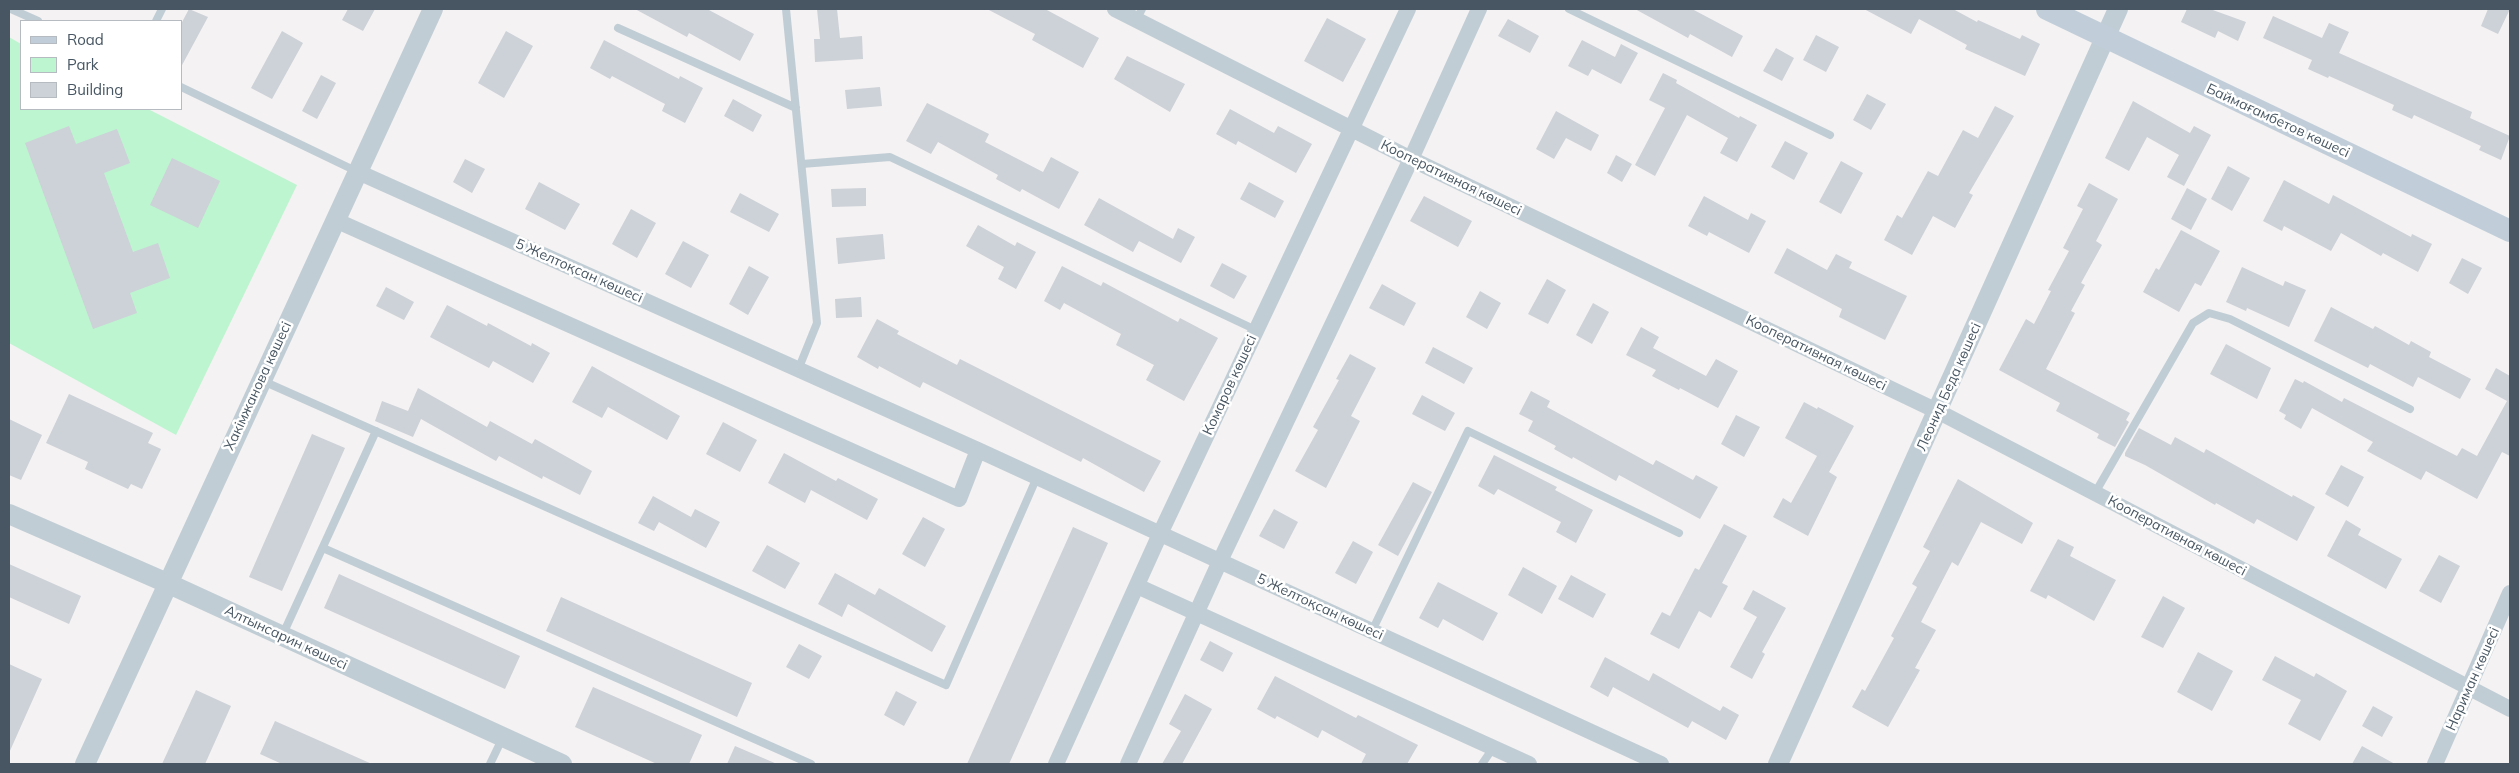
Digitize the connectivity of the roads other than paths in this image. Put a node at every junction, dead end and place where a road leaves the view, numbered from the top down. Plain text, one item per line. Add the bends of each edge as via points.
1 (11, 9) edge
2 (433, 9) edge
3 (786, 9) edge
4 (1116, 9) edge
5 (1408, 9) edge
6 (1479, 9) edge
7 (1569, 9) edge
8 (2047, 9) edge
9 (2118, 9) edge
10 (1140, 14) edge
11 (36, 20) edge
12 (618, 28) dead end
13 (2105, 38) junction
14 (182, 87) edge
15 (796, 108) junction
16 (1350, 129) junction
17 (1830, 135) dead end
18 (1411, 159) junction
19 (802, 164) junction
20 (358, 172) junction
21 (335, 220) junction
22 (2510, 231) edge
23 (1256, 330) junction
24 (798, 370) junction
25 (261, 380) junction
26 (2410, 409) dead end
27 (1938, 412) junction
28 (376, 432) junction
29 (978, 450) junction
30 (1037, 477) junction
31 (2095, 493) junction
32 (9, 514) edge
33 (1679, 533) dead end
34 (1160, 534) junction
35 (323, 548) junction
36 (1220, 561) junction
37 (167, 583) junction
38 (1137, 586) junction
39 (2510, 593) edge
40 (1196, 612) junction
41 (1372, 631) junction
42 (282, 636) junction
43 (2468, 688) junction
44 (2510, 709) edge
45 (503, 737) junction
46 (1493, 748) junction
47 (85, 764) edge
48 (490, 764) edge
49 (562, 764) edge
50 (811, 764) edge
51 (1056, 764) edge
52 (1128, 764) edge
53 (1482, 764) edge
54 (1529, 764) edge
55 (1661, 764) edge
56 (1778, 764) edge
57 (2436, 764) edge

1 - 11 lane
2 - 20 street, Хакімжанова көшесі
3 - 15 lane
4 - 10 street, Кооперативная көшесі
5 - 16 street, Комаров көшесі
6 - 18 street
7 - 17 lane
8 - 13 main road, Баймағамбетов көшесі
9 - 13 street, Леонид Беда көшесі
10 - 16 street, Кооперативная көшесі
12 - 15 lane
13 - 22 main road, Баймағамбетов көшесі
13 - 27 street, Леонид Беда көшесі
14 - 20 lane, 5 Желтоқсан көшесі
15 - 19 lane
16 - 18 street, Кооперативная көшесі
16 - 23 street, Комаров көшесі
18 - 27 street, Кооперативная көшесі
18 - 36 street
19 - 23 lane via 890,157
19 - 24 lane via 818,323
20 - 21 street, Хакімжанова көшесі
20 - 24 street, 5 Желтоқсан көшесі
21 - 25 street, Хакімжанова көшесі
21 - 29 street via 959,499
23 - 34 street, Комаров көшесі
24 - 29 street, 5 Желтоқсан көшесі
25 - 28 lane
25 - 37 street, Хакімжанова көшесі
26 - 31 lane via 2230,319 2209,313 2193,323
27 - 31 street, Кооперативная көшесі
27 - 56 street, Леонид Беда көшесі
28 - 30 lane via 946,685
28 - 35 lane
29 - 30 street, 5 Желтоқсан көшесі
30 - 34 street, 5 Желтоқсан көшесі
31 - 43 street, Кооперативная көшесі
32 - 37 street, Алтынсарин көшесі
33 - 41 lane via 1468,431
34 - 36 street, 5 Желтоқсан көшесі
34 - 38 street, Комаров көшесі
35 - 42 lane
35 - 50 lane
36 - 40 street
36 - 41 street, 5 Желтоқсан көшесі
37 - 42 street, Алтынсарин көшесі
37 - 47 street, Хакімжанова көшесі
38 - 40 street
38 - 51 street, Комаров көшесі
39 - 43 street, Нариман көшесі
40 - 46 street
40 - 52 street
41 - 55 street, 5 Желтоқсан көшесі
42 - 45 street, Алтынсарин көшесі
43 - 44 street, Кооперативная көшесі
43 - 57 street, Нариман көшесі
45 - 48 lane
45 - 49 street, Алтынсарин көшесі
46 - 53 lane
46 - 54 street

